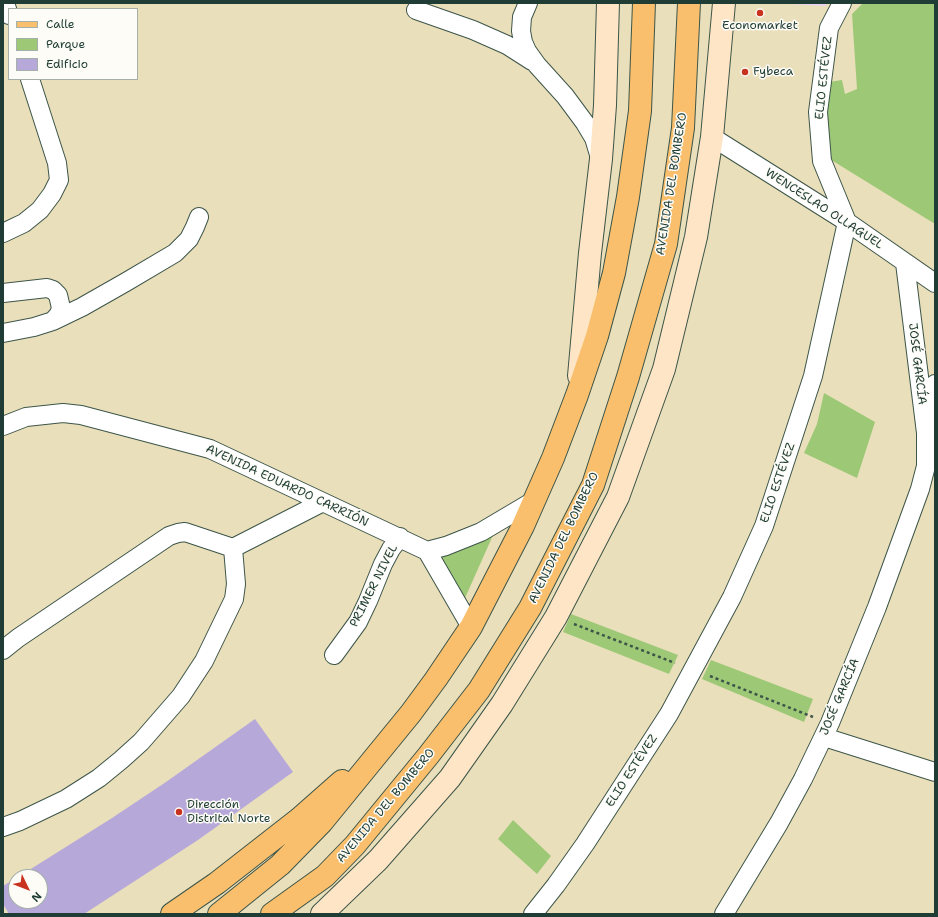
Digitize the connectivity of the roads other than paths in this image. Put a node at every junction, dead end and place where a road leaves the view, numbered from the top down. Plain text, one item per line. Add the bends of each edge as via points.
1 (528, 3) edge
2 (608, 3) edge
3 (644, 3) edge
4 (689, 3) edge
5 (724, 3) edge
6 (842, 3) edge
7 (416, 10) dead end
8 (538, 65) junction
9 (30, 80) edge
10 (712, 136) junction
11 (601, 159) junction
12 (200, 216) dead end
13 (847, 222) junction
14 (3, 233) edge
15 (905, 263) junction
16 (935, 283) edge
17 (3, 293) edge
18 (53, 321) junction
19 (3, 333) edge
20 (935, 384) edge
21 (577, 395) junction
22 (3, 426) edge
23 (926, 466) junction
24 (927, 491) edge
25 (535, 500) junction
26 (323, 502) junction
27 (400, 537) junction
28 (233, 548) junction
29 (427, 551) junction
30 (471, 626) junction
31 (3, 650) edge
32 (334, 655) dead end
33 (824, 737) junction
34 (386, 744) junction
35 (935, 772) edge
36 (3, 828) edge
37 (325, 876) junction
38 (172, 914) edge
39 (219, 914) edge
40 (272, 914) edge
41 (285, 914) edge
42 (322, 914) edge
43 (533, 914) edge
44 (724, 914) edge

1 - 8 street via 522,17 521,31 527,51
2 - 11 main road
3 - 21 main road via 640,111 628,197 614,272 597,336
4 - 37 main road, AVENIDA DEL BOMBERO via 683,128 666,244 628,377 593,485 530,608 479,690 377,819
5 - 10 main road
6 - 13 street, ELIO ESTÉVEZ via 829,28 818,112 822,161
7 - 8 street via 507,45
8 - 11 street via 585,123 594,138
9 - 14 street via 57,163 59,180 40,210 24,223
10 - 13 street, WENCESLAO OLLAGUEL
10 - 42 main road via 696,236 664,369 618,497 556,617 502,704 450,778 378,860
11 - 21 main road
12 - 18 street via 189,239 174,253
13 - 15 street, WENCESLAO OLLAGUEL
13 - 43 street, ELIO ESTÉVEZ via 813,376 764,526 745,569 668,714 585,844
15 - 16 street, WENCESLAO OLLAGUEL
15 - 23 street, JOSÉ GARCÍA via 926,433
17 - 18 street via 44,288 53,290 58,295 61,308
18 - 19 street
20 - 23 street, JOSÉ GARCÍA via 932,431
21 - 25 main road
22 - 26 street, AVENIDA EDUARDO CARRIÓN via 26,417 44,414 63,412 81,415 210,449
23 - 24 street, JOSÉ GARCÍA
24 - 33 street, JOSÉ GARCÍA
25 - 29 street via 481,532
25 - 30 main road
26 - 27 street, AVENIDA EDUARDO CARRIÓN
26 - 28 street
27 - 29 street, AVENIDA EDUARDO CARRIÓN
27 - 32 street, PRIMER NIVEL via 382,564 358,622
28 - 31 street via 185,532 169,536
28 - 36 street via 236,584 234,599 204,661 181,696 141,742 99,778 66,799
29 - 30 street
30 - 34 main road via 436,679
33 - 35 street
33 - 44 street, JOSÉ GARCÍA via 779,823
34 - 38 main road via 299,819 217,883
34 - 39 main road via 322,822 280,865
37 - 40 main road, AVENIDA DEL BOMBERO
37 - 41 main road

